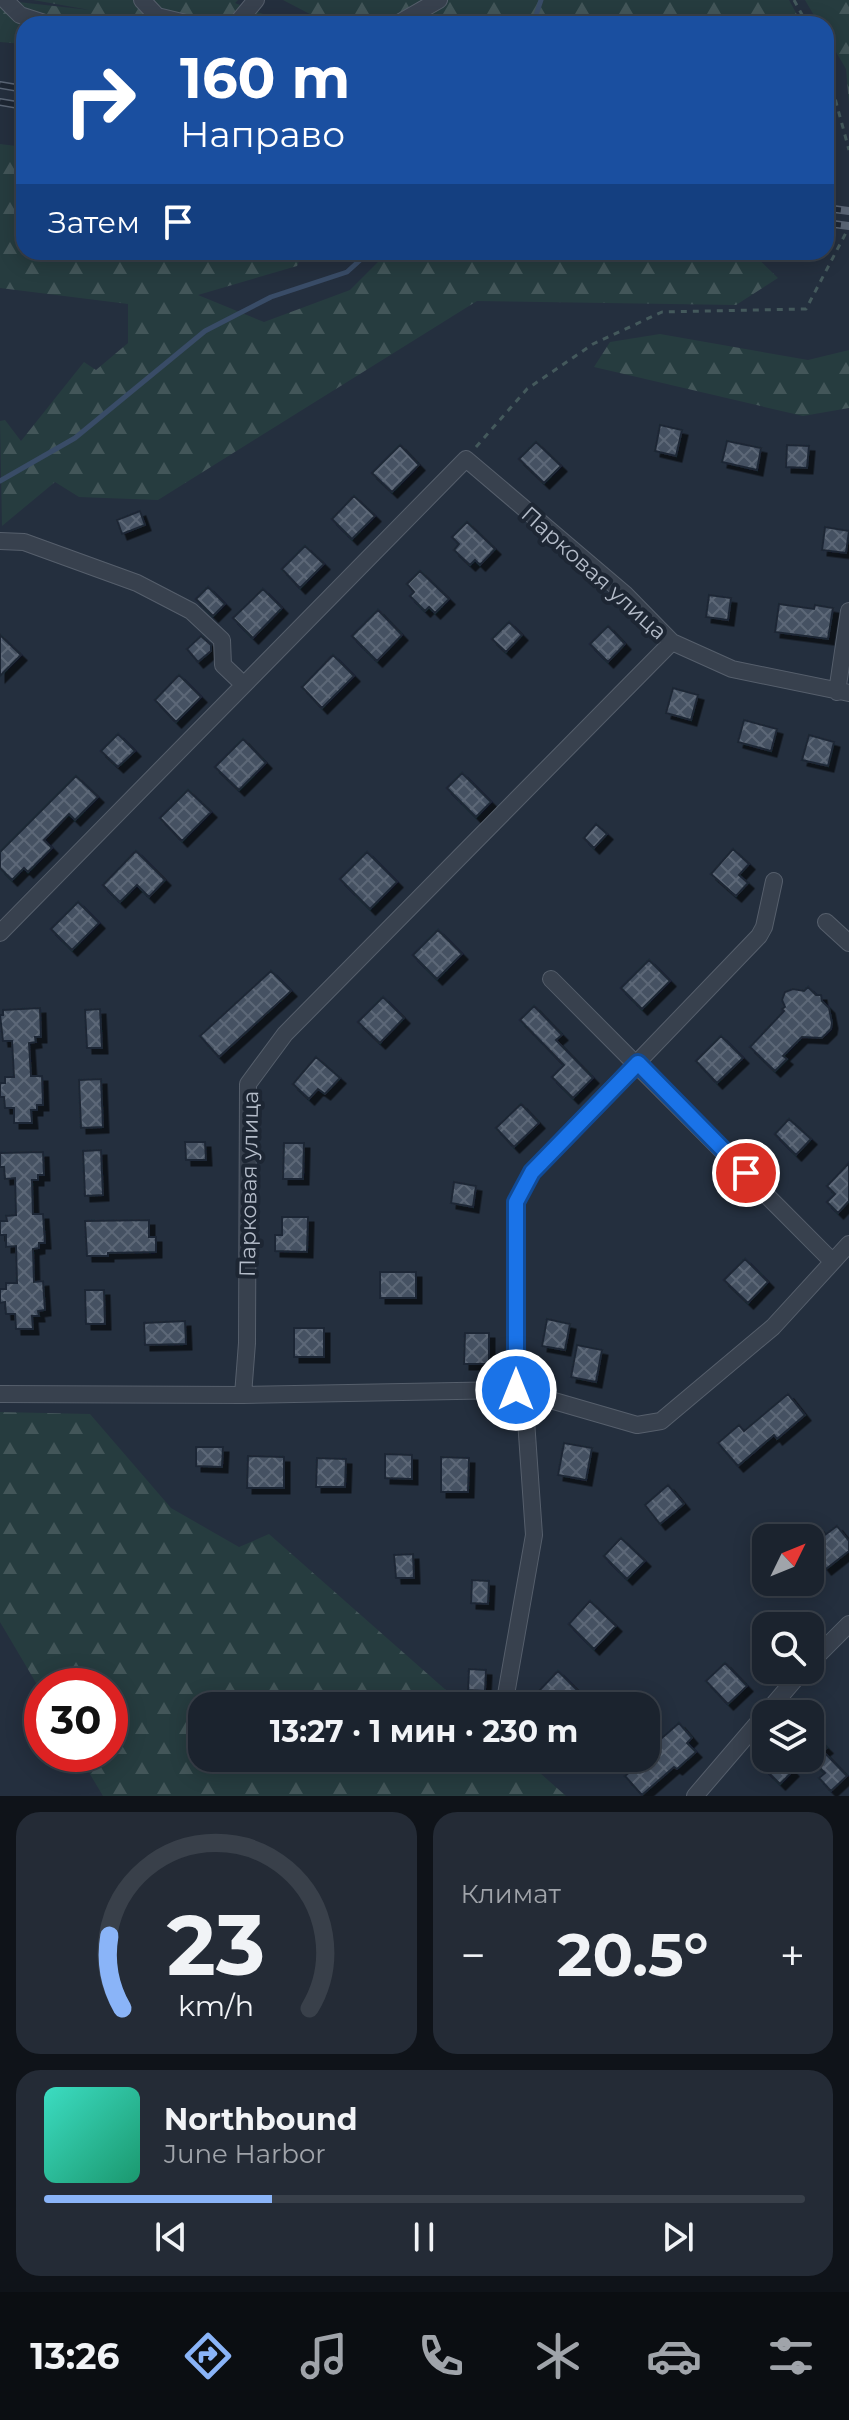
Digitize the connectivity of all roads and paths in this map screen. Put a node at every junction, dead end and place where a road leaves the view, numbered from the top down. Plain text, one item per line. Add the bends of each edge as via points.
1 (5, 0) edge
2 (142, 0) edge
3 (256, 0) edge
4 (439, 0) edge
5 (23, 16) edge
6 (157, 16) edge
7 (243, 16) edge
8 (411, 16) edge
9 (834, 95) edge
10 (849, 150) edge
11 (849, 227) edge
12 (834, 256) edge
13 (832, 260) edge
14 (466, 459) junction
15 (0, 541) edge
16 (849, 611) edge
17 (672, 642) junction
18 (243, 684) junction
19 (843, 692) edge
20 (774, 881) dead end
21 (826, 922) dead end
22 (0, 933) edge
23 (849, 943) edge
24 (551, 979) dead end
25 (638, 1063) junction
26 (849, 1244) edge
27 (832, 1261) junction
28 (516, 1390) junction
29 (0, 1394) edge
30 (243, 1395) junction
31 (849, 1624) edge
32 (824, 1649) edge
33 (791, 1684) edge
34 (506, 1692) edge
35 (695, 1796) edge

1 - 5 street
2 - 6 street
3 - 7 street
4 - 8 street
9 - 10 path
11 - 12 path
13 - 14 path via 806,309 662,312 593,344 527,389
14 - 17 street, Парковая улица via 625,594
14 - 18 street
15 - 18 street via 24,542 82,562 191,611 222,640 223,665
16 - 19 street
17 - 19 street via 732,669
17 - 30 street, Парковая улица via 285,1034 248,1084
18 - 22 street
20 - 25 street via 759,936
21 - 23 street
24 - 25 street
25 - 27 street
25 - 28 street via 532,1172 516,1202
26 - 27 street
27 - 28 street via 773,1327 661,1421 637,1425
28 - 30 street
28 - 34 street via 526,1420 534,1535
29 - 30 street
31 - 32 street
33 - 35 street

